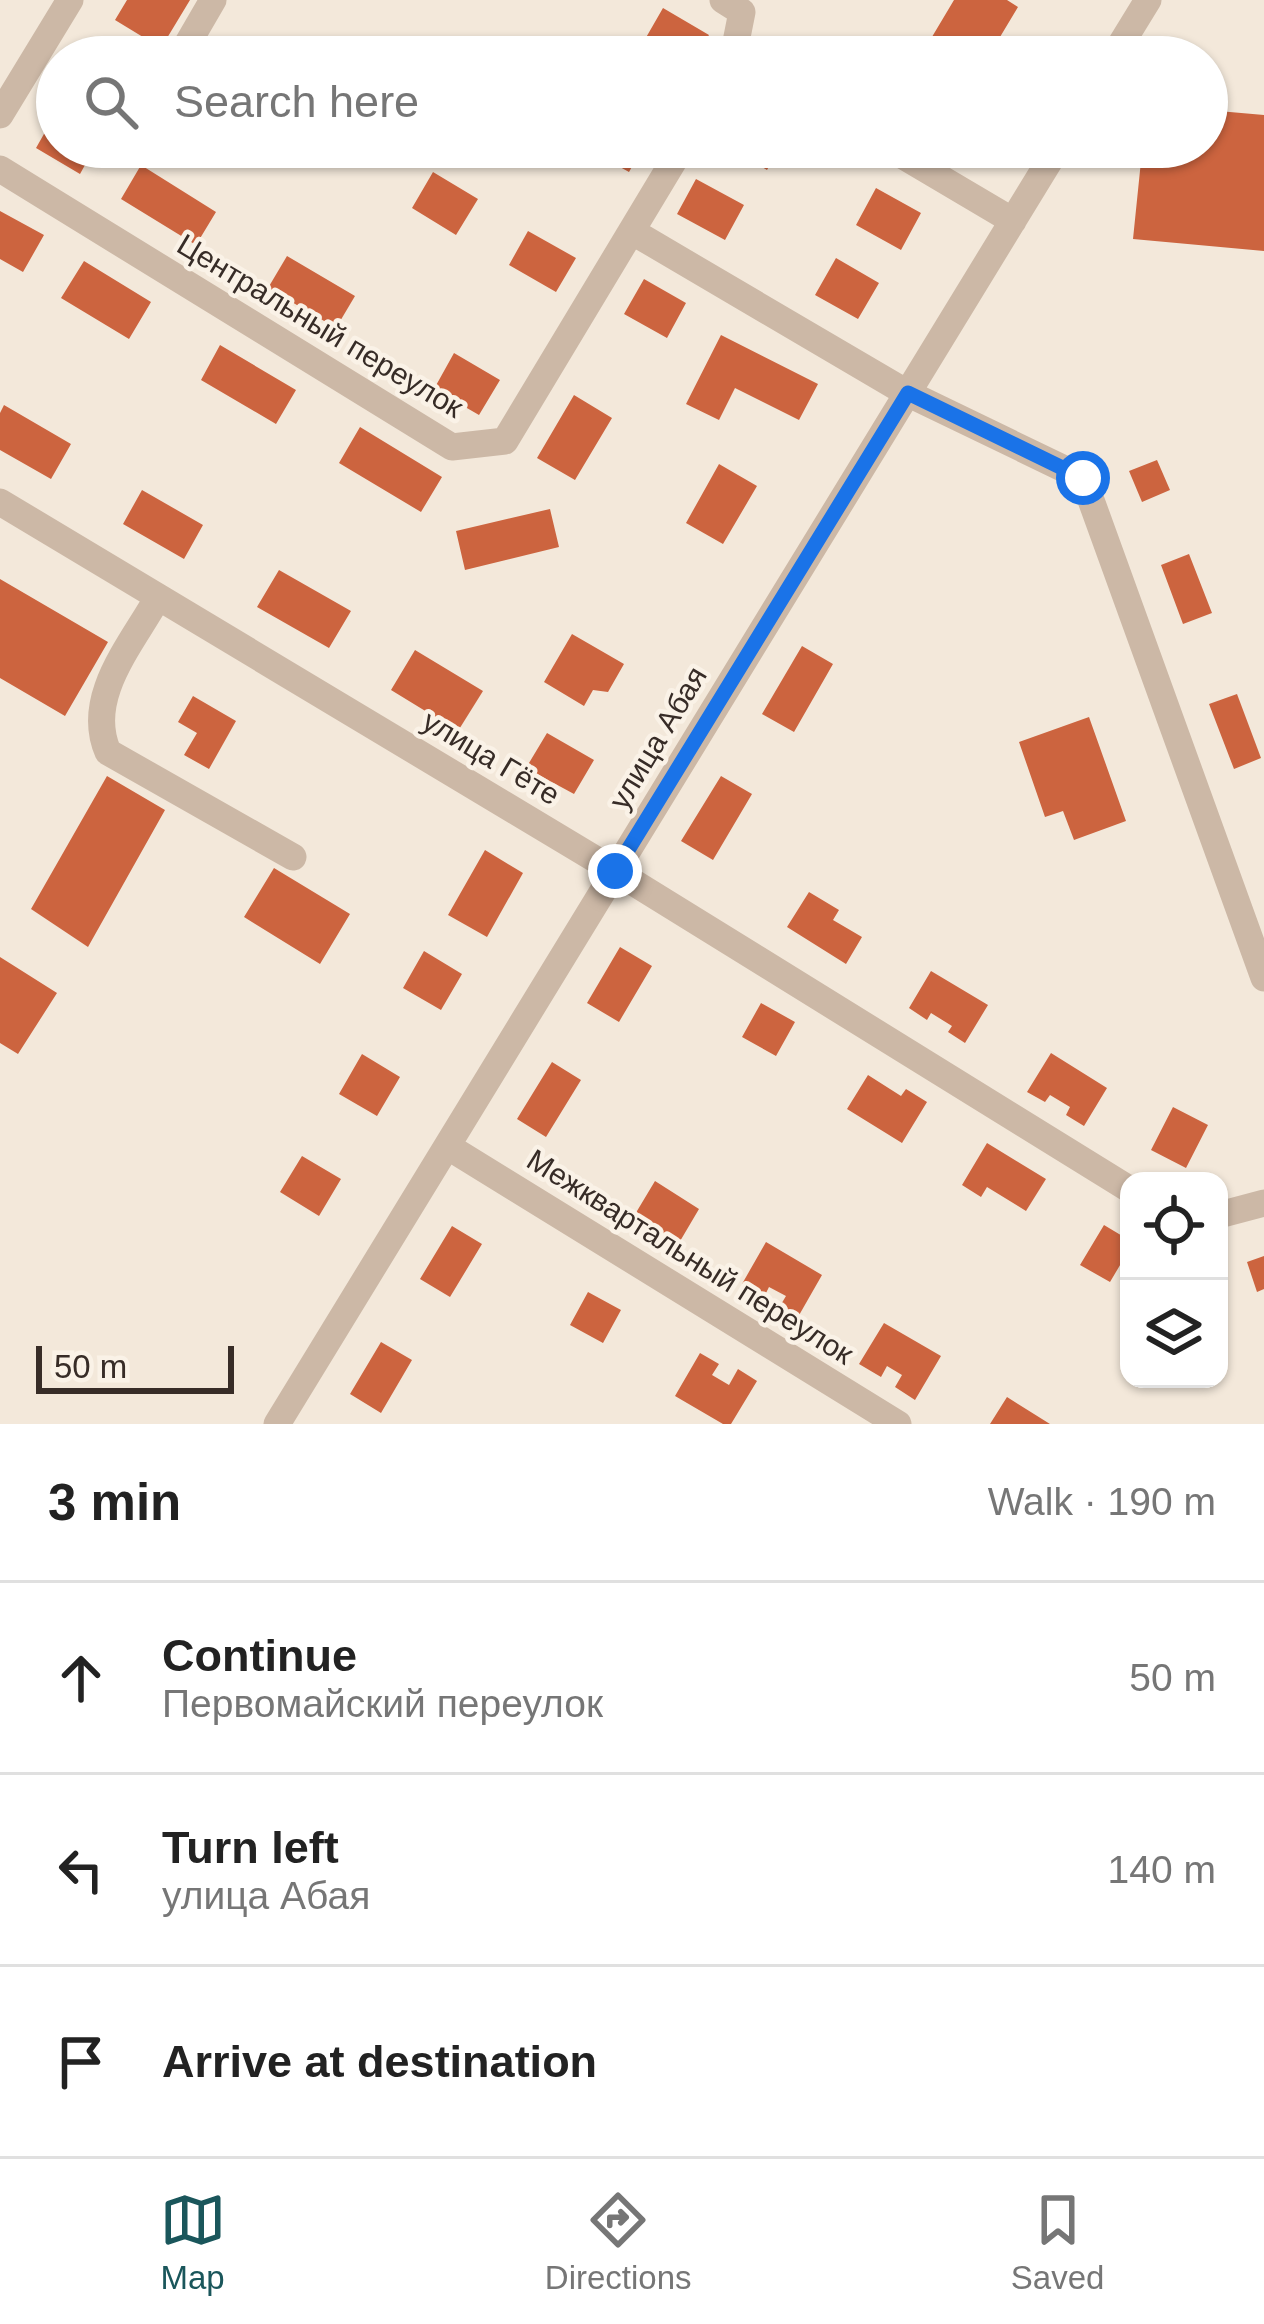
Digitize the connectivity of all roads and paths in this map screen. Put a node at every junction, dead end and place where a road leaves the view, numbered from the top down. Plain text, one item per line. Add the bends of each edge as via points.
1 (70, 0) edge
2 (213, 0) edge
3 (723, 0) edge
4 (1148, 0) edge
5 (48, 36) edge
6 (192, 36) edge
7 (738, 36) edge
8 (1126, 36) edge
9 (36, 56) edge
10 (0, 115) edge
11 (670, 168) edge
12 (923, 168) edge
13 (1045, 168) edge
14 (0, 169) edge
15 (1013, 221) junction
16 (633, 232) junction
17 (908, 393) junction
18 (0, 502) edge
19 (158, 597) junction
20 (292, 857) dead end
21 (615, 871) junction
22 (1264, 977) edge
23 (447, 1146) junction
24 (1120, 1183) edge
25 (1264, 1203) edge
26 (1228, 1213) edge
27 (277, 1424) edge
28 (898, 1424) edge

1 - 5 street
2 - 6 street
3 - 7 street via 742,12
4 - 8 street
9 - 10 street
11 - 16 street, Центральный переулок
12 - 15 street
13 - 15 street, улица Абая
14 - 16 street, Центральный переулок via 452,447 506,441
15 - 17 street, улица Абая
16 - 17 street
17 - 21 street, улица Абая
17 - 22 street via 1083,478
18 - 19 street, улица Гёте
19 - 20 street via 103,695 98,718 108,752
19 - 21 street, улица Гёте
21 - 23 street, улица Абая
21 - 24 street, улица Гёте
23 - 27 street, улица Абая
23 - 28 street, Межквартальный переулок
25 - 26 street

